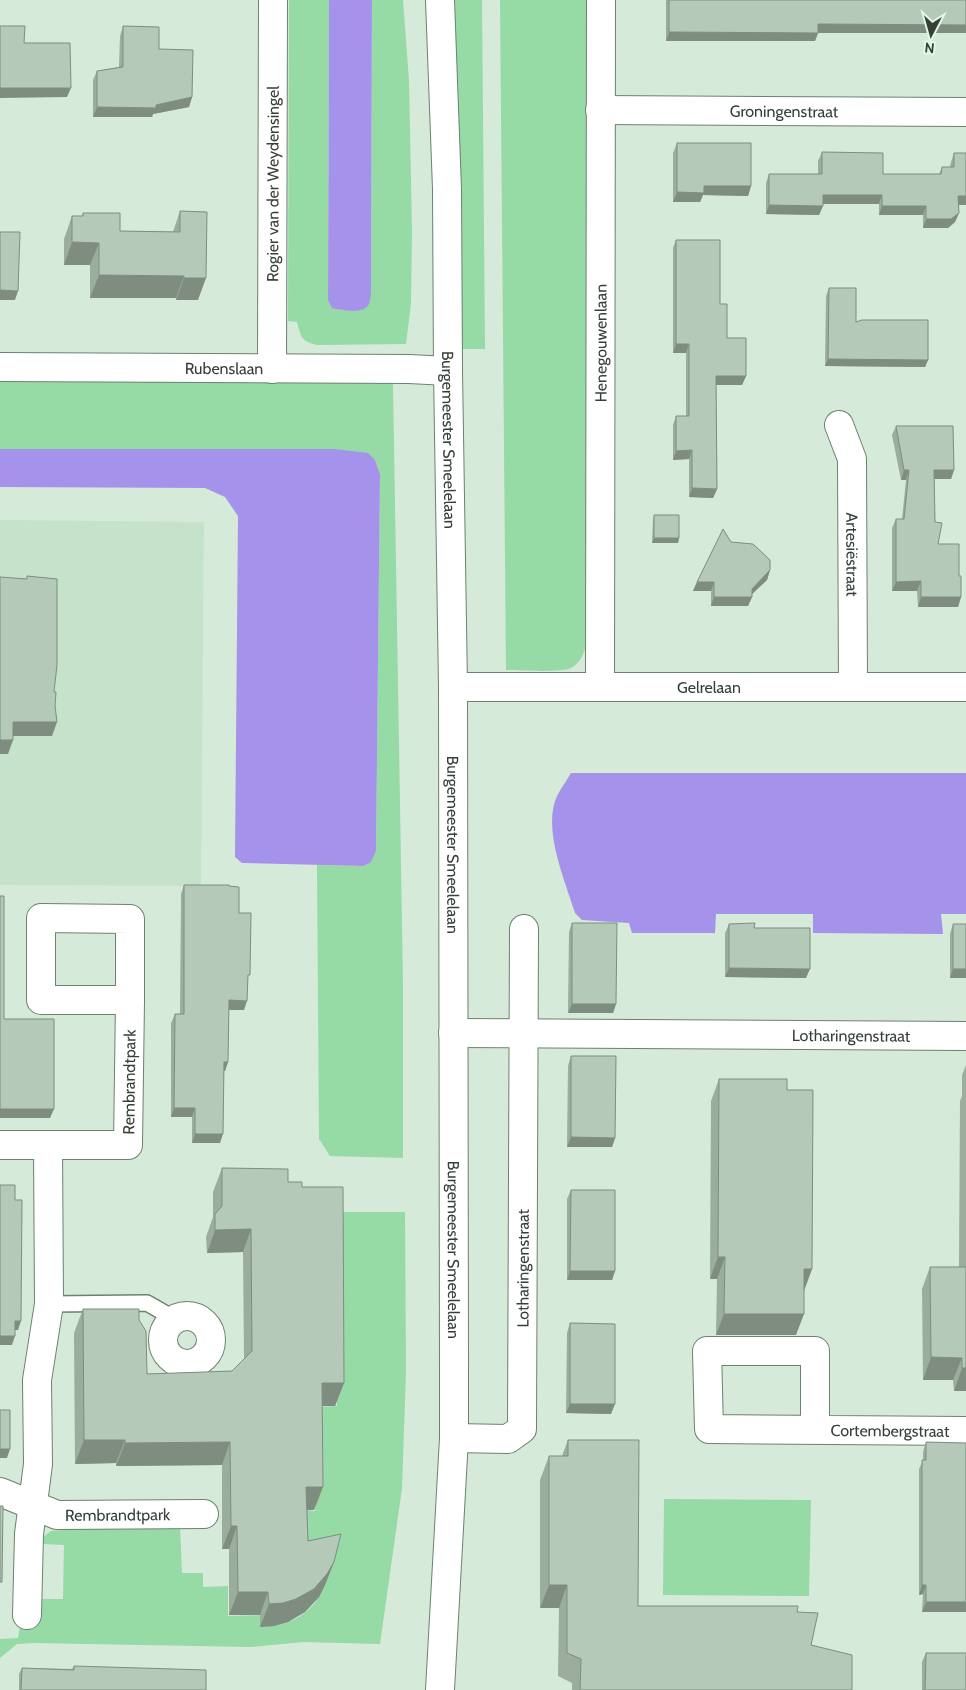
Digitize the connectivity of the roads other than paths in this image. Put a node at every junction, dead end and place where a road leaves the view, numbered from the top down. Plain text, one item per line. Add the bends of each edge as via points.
1 (273, 0) edge
2 (440, 0) edge
3 (601, 0) edge
4 (600, 110) junction
5 (966, 112) edge
6 (0, 367) edge
7 (272, 369) junction
8 (448, 371) junction
9 (839, 425) dead end
10 (453, 687) junction
11 (600, 687) junction
12 (852, 687) junction
13 (966, 687) edge
14 (524, 929) dead end
15 (130, 1000) dead end
16 (453, 1033) junction
17 (524, 1034) junction
18 (966, 1036) edge
19 (0, 1145) edge
20 (48, 1145) junction
21 (49, 1304) junction
22 (174, 1319) dead end
23 (815, 1430) junction
24 (966, 1431) edge
25 (454, 1438) junction
26 (0, 1492) edge
27 (34, 1505) junction
28 (204, 1514) dead end
29 (27, 1615) dead end
30 (440, 1690) edge

1 - 7 street, Rogier van der Weydensingel
2 - 8 street, Burgemeester Smeelelaan via 447,189
3 - 4 street, Henegouwenlaan
4 - 5 street, Groningenstraat
4 - 11 street, Henegouwenlaan
6 - 7 street, Rubenslaan
7 - 8 street, Rubenslaan
8 - 10 street, Burgemeester Smeelelaan
9 - 12 street, Artesiëstraat via 852,459
10 - 11 street, Gelrelaan
10 - 16 street, Burgemeester Smeelelaan
11 - 12 street, Gelrelaan
12 - 13 street, Gelrelaan
14 - 17 street, Lotharingenstraat
15 - 20 street, Rembrandtpark via 128,1145
16 - 17 street, Lotharingenstraat
16 - 25 street, Burgemeester Smeelelaan
17 - 18 street, Lotharingenstraat
17 - 25 street, Lotharingenstraat via 522,1429 508,1439
19 - 20 street, Rembrandtpark
20 - 21 street
21 - 22 lane via 147,1303
21 - 27 street via 38,1380 38,1464
23 - 23 street, Cortembergstraat via 709,1429 708,1351 814,1351
23 - 24 street, Cortembergstraat
25 - 30 street, Burgemeester Smeelelaan
26 - 27 street, Rembrandtpark
27 - 28 street, Rembrandtpark via 57,1515
27 - 29 street via 29,1534

